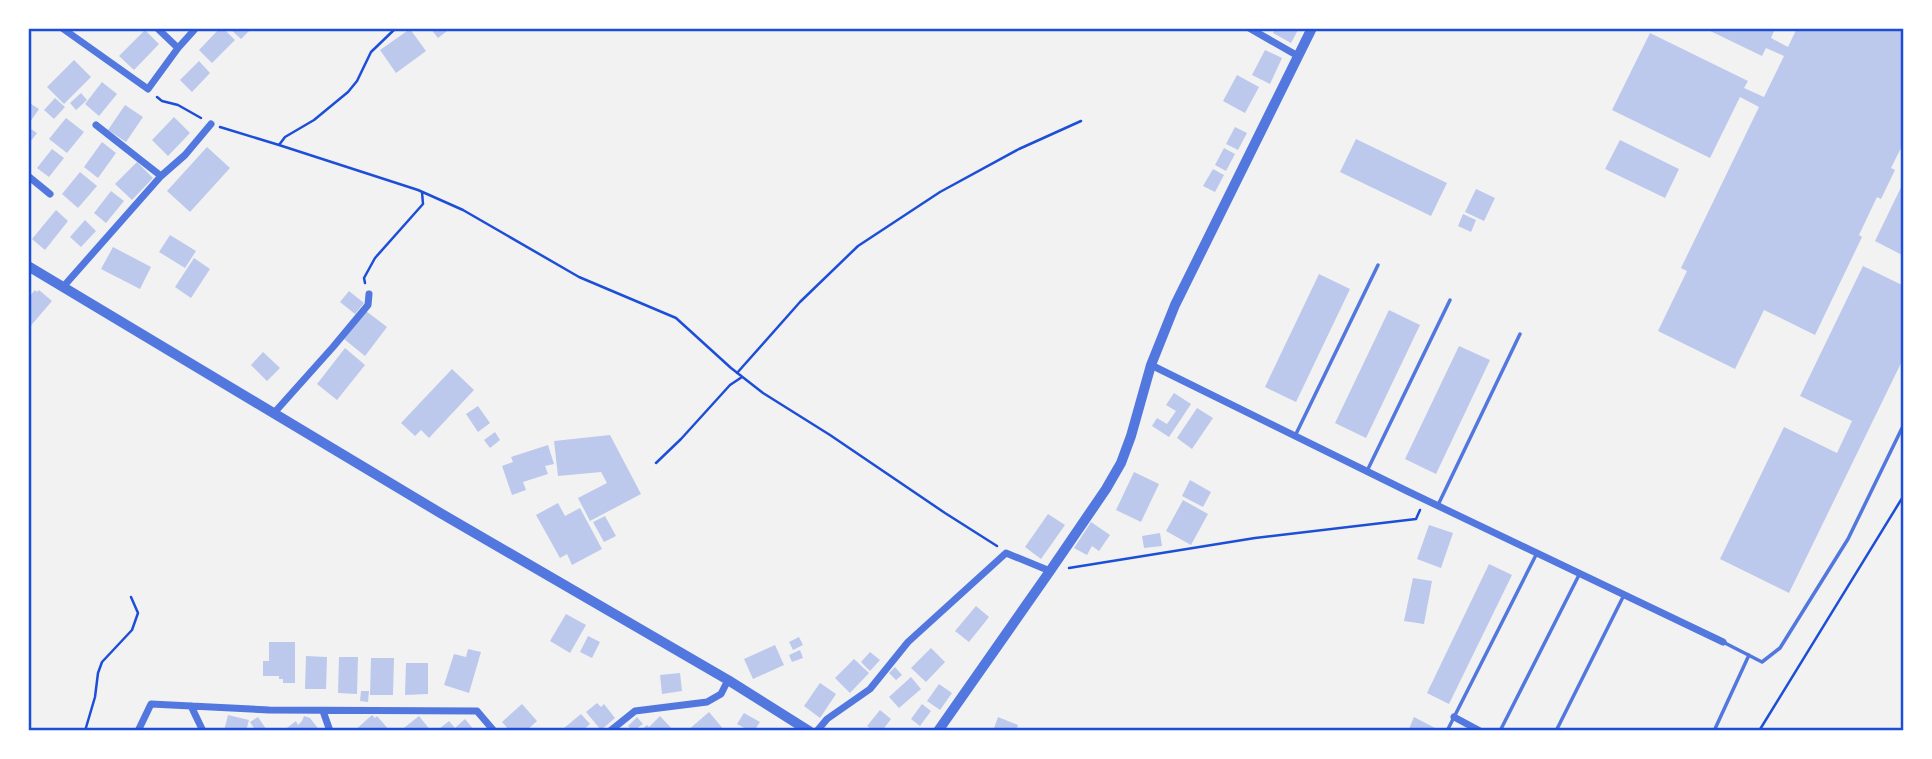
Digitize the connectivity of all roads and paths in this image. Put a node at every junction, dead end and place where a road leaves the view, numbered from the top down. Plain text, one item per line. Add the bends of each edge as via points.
1 (62, 28) edge
2 (157, 28) edge
3 (196, 28) edge
4 (396, 28) edge
5 (1250, 28) edge
6 (1312, 28) edge
7 (178, 48) junction
8 (1298, 56) junction
9 (148, 89) junction
10 (1081, 121) dead end
11 (211, 124) junction
12 (96, 125) dead end
13 (279, 145) junction
14 (28, 176) edge
15 (161, 176) junction
16 (422, 192) junction
17 (50, 194) dead end
18 (1378, 265) dead end
19 (28, 266) edge
20 (63, 287) junction
21 (369, 294) joint
22 (1450, 299) dead end
23 (1520, 334) dead end
24 (1151, 365) junction
25 (737, 373) junction
26 (742, 377) junction
27 (274, 413) junction
28 (1904, 424) edge
29 (1295, 436) junction
30 (656, 463) dead end
31 (1367, 471) junction
32 (1904, 495) edge
33 (1425, 499) junction
34 (1438, 505) junction
35 (1006, 553) junction
36 (1537, 553) junction
37 (1056, 562) junction
38 (1050, 572) junction
39 (1580, 573) junction
40 (1624, 594) junction
41 (131, 597) dead end
42 (1723, 642) joint
43 (1749, 655) junction
44 (728, 680) junction
45 (191, 706) junction
46 (323, 710) junction
47 (1454, 717) junction
48 (613, 730) edge
49 (85, 731) edge
50 (138, 731) edge
51 (203, 731) edge
52 (330, 731) edge
53 (494, 731) edge
54 (809, 731) edge
55 (817, 731) edge
56 (938, 731) edge
57 (1447, 731) edge
58 (1480, 731) edge
59 (1500, 731) edge
60 (1556, 731) edge
61 (1714, 731) edge
62 (1759, 731) edge

1 - 9 street
2 - 7 street
3 - 7 street
4 - 13 path via 371,52 348,92
5 - 8 street
6 - 8 street
7 - 9 street
8 - 24 street via 1175,305
9 - 11 path via 162,101 192,111
10 - 25 path via 940,192 858,246
11 - 13 path
11 - 15 street
12 - 15 street
13 - 16 path
14 - 17 street
15 - 20 street
16 - 21 path via 423,204 363,278
16 - 25 path via 463,210 579,277 676,318
18 - 29 lane
19 - 20 street
20 - 27 street
21 - 27 street via 368,305
22 - 31 lane
23 - 34 lane
24 - 29 street
24 - 37 street via 1121,463
25 - 26 path
26 - 30 path
26 - 35 path
27 - 44 street
28 - 43 lane via 1848,539 1780,649 1762,662
29 - 31 street
31 - 33 street
32 - 62 path
33 - 34 street
33 - 37 path via 1416,519 1255,538 1068,568
34 - 36 street
35 - 38 street
35 - 55 street via 908,642 870,689
36 - 39 street
36 - 47 lane
37 - 38 street
38 - 56 street
39 - 40 street
39 - 59 lane
40 - 42 street
40 - 60 lane
41 - 49 path via 138,613 132,630 102,662
42 - 43 lane
43 - 61 lane
44 - 48 street via 721,694 707,702 635,711
44 - 54 street
45 - 46 street
45 - 50 street via 151,704
45 - 51 street
46 - 52 street
46 - 53 street via 477,711
47 - 57 lane
47 - 58 street

